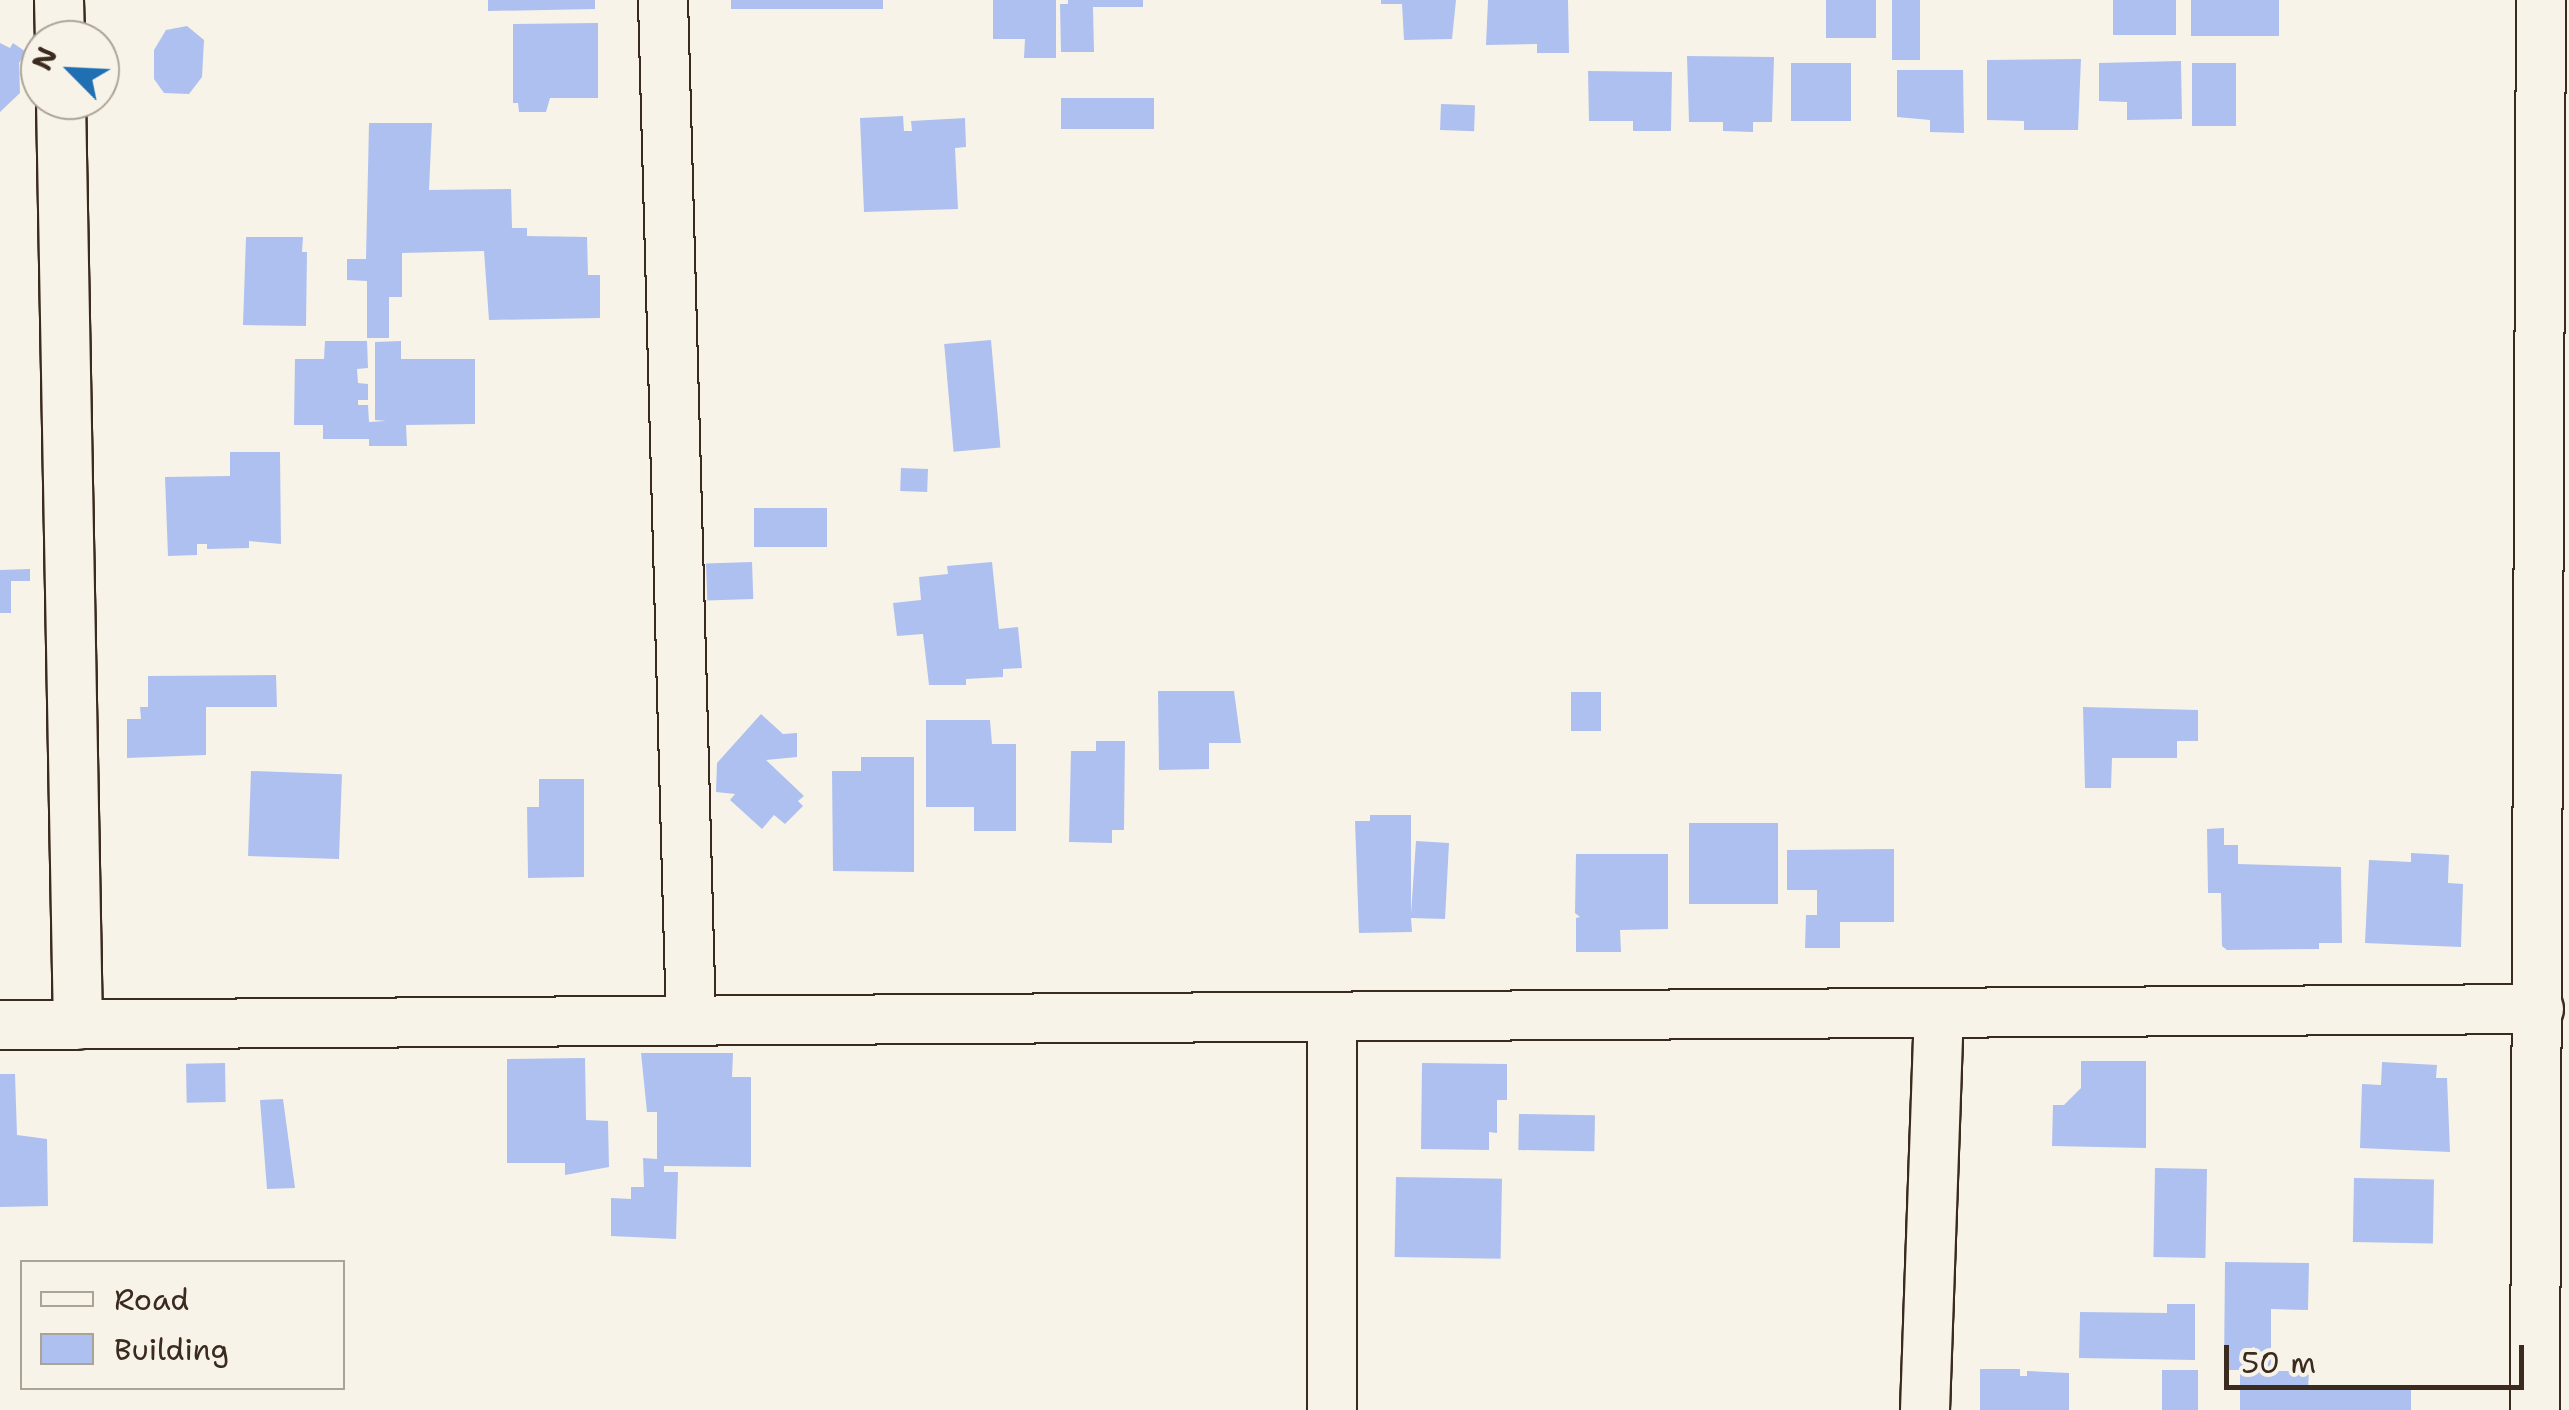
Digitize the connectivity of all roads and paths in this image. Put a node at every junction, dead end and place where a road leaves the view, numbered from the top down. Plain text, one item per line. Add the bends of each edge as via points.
1 (663, 0) edge
2 (2541, 0) edge
3 (61, 120) edge
4 (2554, 568) edge
5 (2539, 1010) junction
6 (1939, 1013) junction
7 (1332, 1017) junction
8 (690, 1021) junction
9 (78, 1025) junction
10 (0, 1026) edge
11 (1332, 1410) edge
12 (1926, 1410) edge
13 (2535, 1410) edge

1 - 8 street
2 - 4 street
3 - 9 street
4 - 5 street
5 - 6 street
5 - 13 street
6 - 7 street
6 - 12 street
7 - 8 street
7 - 11 street
8 - 9 street
9 - 10 street

